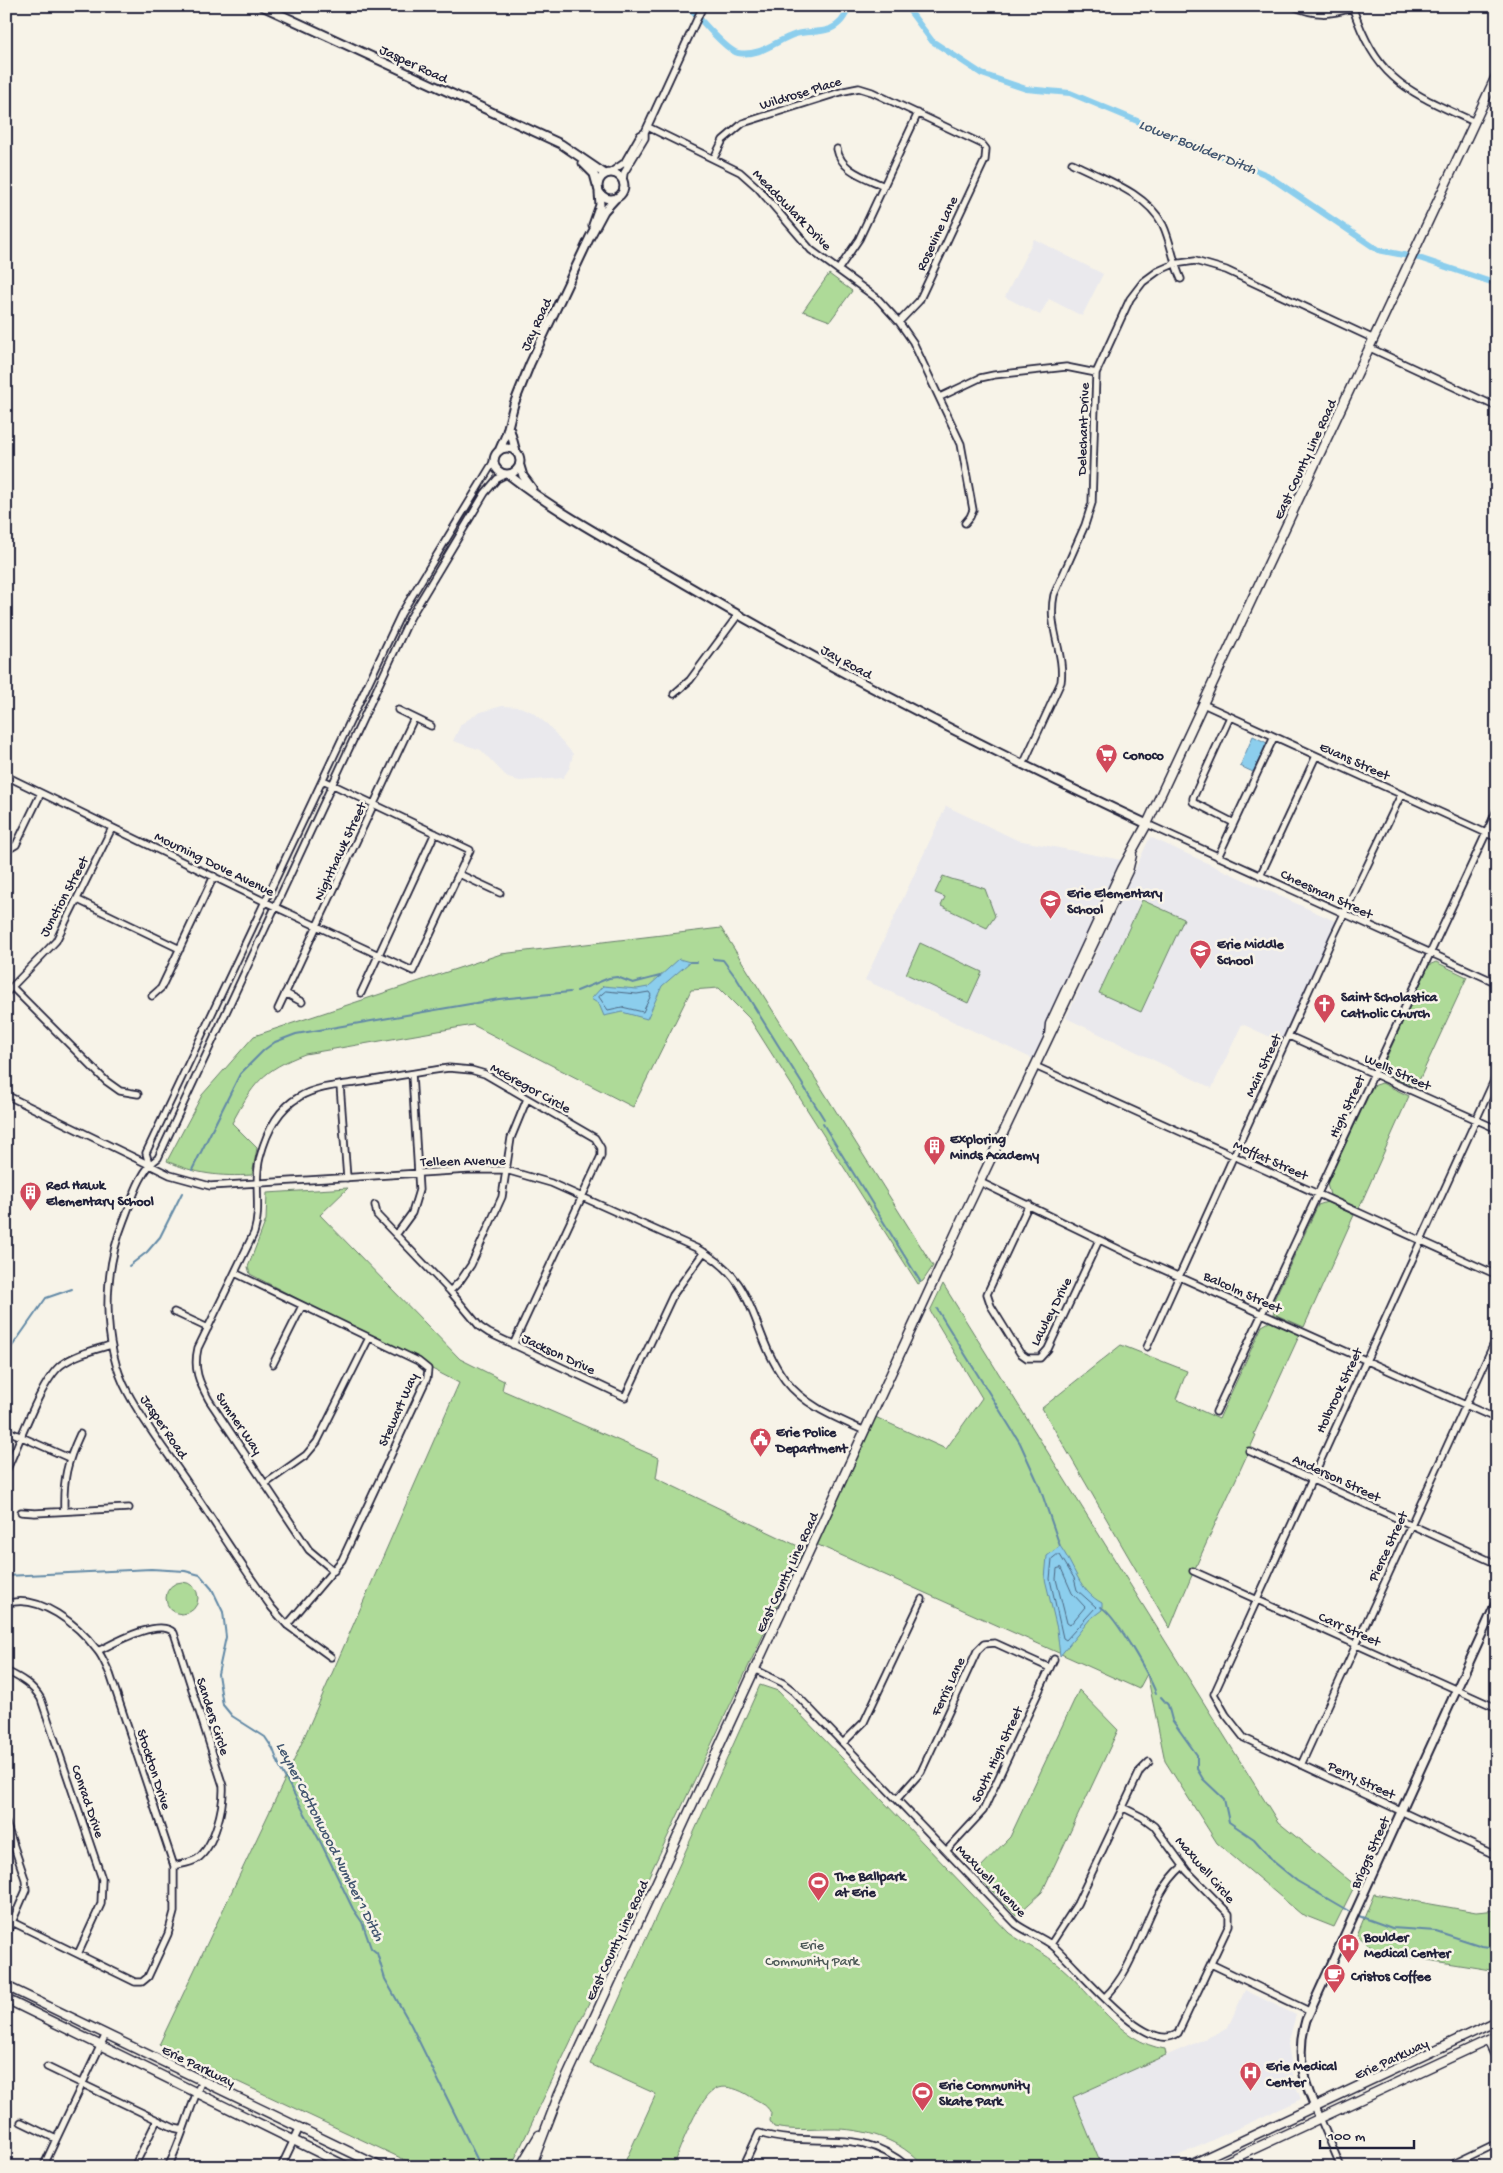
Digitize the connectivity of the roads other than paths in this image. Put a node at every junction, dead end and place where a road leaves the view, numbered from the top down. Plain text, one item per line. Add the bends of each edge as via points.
1 (262, 6) edge
2 (1293, 6) edge
3 (703, 7) edge
4 (1352, 7) edge
5 (1497, 74) edge
6 (918, 113) junction
7 (1474, 122) junction
8 (646, 130) junction
9 (555, 142) junction
10 (837, 149) dead end
11 (986, 149) joint
12 (714, 158) junction
13 (1072, 163) dead end
14 (608, 173) junction
15 (623, 180) junction
16 (884, 186) junction
17 (598, 189) junction
18 (615, 199) junction
19 (590, 237) junction
20 (1174, 264) junction
21 (838, 270) junction
22 (1181, 279) dead end
23 (899, 322) junction
24 (1374, 339) junction
25 (1370, 348) junction
26 (1096, 373) junction
27 (940, 397) junction
28 (1497, 407) edge
29 (509, 425) junction
30 (499, 451) junction
31 (516, 452) junction
32 (494, 461) junction
33 (520, 466) junction
34 (507, 475) junction
35 (546, 500) junction
36 (964, 523) dead end
37 (738, 614) junction
38 (371, 677) junction
39 (380, 681) junction
40 (674, 694) dead end
41 (1203, 704) junction
42 (398, 710) dead end
43 (1230, 717) junction
44 (414, 718) junction
45 (431, 726) dead end
46 (1274, 736) junction
47 (1316, 756) junction
48 (1023, 765) junction
49 (6, 776) edge
50 (323, 780) junction
51 (332, 784) junction
52 (41, 793) junction
53 (1402, 795) junction
54 (375, 805) junction
55 (1497, 810) edge
56 (1234, 823) junction
57 (1147, 824) junction
58 (112, 828) junction
59 (435, 833) junction
60 (1486, 833) junction
61 (1497, 838) edge
62 (6, 851) edge
63 (1218, 857) junction
64 (459, 874) junction
65 (214, 876) junction
66 (1260, 876) junction
67 (500, 893) dead end
68 (78, 900) junction
69 (266, 902) junction
70 (274, 906) junction
71 (1344, 915) junction
72 (317, 927) junction
73 (180, 949) junction
74 (1430, 953) junction
75 (378, 955) junction
76 (1497, 983) edge
77 (12, 987) junction
78 (6, 992) edge
79 (285, 993) junction
80 (361, 993) dead end
81 (152, 996) dead end
82 (302, 1002) dead end
83 (278, 1009) dead end
84 (1289, 1036) junction
85 (1035, 1066) junction
86 (412, 1074) junction
87 (1374, 1074) junction
88 (1497, 1074) edge
89 (340, 1085) junction
90 (138, 1094) dead end
91 (6, 1096) edge
92 (527, 1099) junction
93 (1476, 1120) junction
94 (1497, 1129) edge
95 (1234, 1156) junction
96 (149, 1164) junction
97 (506, 1170) junction
98 (419, 1174) junction
99 (347, 1178) junction
100 (980, 1182) junction
101 (257, 1184) junction
102 (1319, 1194) junction
103 (582, 1197) junction
104 (1029, 1204) junction
105 (375, 1205) dead end
106 (396, 1235) junction
107 (1099, 1240) junction
108 (1420, 1240) junction
109 (704, 1252) junction
110 (235, 1273) junction
111 (1497, 1275) edge
112 (1180, 1277) junction
113 (450, 1291) junction
114 (302, 1306) junction
115 (174, 1312) dead end
116 (1263, 1313) junction
117 (208, 1328) junction
118 (1497, 1337) edge
119 (369, 1338) junction
120 (513, 1345) junction
121 (112, 1346) junction
122 (1148, 1347) dead end
123 (1366, 1360) junction
124 (273, 1364) dead end
125 (1466, 1405) junction
126 (1216, 1412) dead end
127 (1497, 1419) edge
128 (6, 1430) edge
129 (865, 1431) junction
130 (80, 1434) dead end
131 (22, 1437) junction
132 (1249, 1451) dead end
133 (69, 1458) junction
134 (6, 1472) edge
135 (1311, 1479) junction
136 (266, 1484) junction
137 (130, 1508) dead end
138 (64, 1510) junction
139 (21, 1512) dead end
140 (1410, 1525) junction
141 (1497, 1564) edge
142 (1193, 1570) dead end
143 (334, 1571) junction
144 (922, 1599) dead end
145 (1256, 1599) junction
146 (1497, 1601) edge
147 (6, 1604) edge
148 (288, 1625) junction
149 (1356, 1644) junction
150 (98, 1651) junction
151 (331, 1657) dead end
152 (1054, 1659) dead end
153 (1050, 1668) junction
154 (754, 1669) junction
155 (6, 1671) edge
156 (1456, 1689) junction
157 (1497, 1708) edge
158 (1226, 1715) joint
159 (843, 1743) junction
160 (1149, 1762) dead end
161 (1301, 1764) junction
162 (896, 1799) junction
163 (1122, 1807) junction
164 (1401, 1811) junction
165 (6, 1823) edge
166 (946, 1851) junction
167 (1497, 1856) edge
168 (174, 1866) junction
169 (1183, 1866) junction
170 (9, 1921) edge
171 (6, 1936) edge
172 (1051, 1944) junction
173 (78, 1954) junction
174 (1211, 1964) junction
175 (6, 1986) edge
176 (1104, 1997) junction
177 (6, 1999) edge
178 (1309, 2011) junction
179 (1497, 2022) edge
180 (106, 2034) junction
181 (1497, 2036) edge
182 (1487, 2040) junction
183 (101, 2045) junction
184 (1497, 2061) edge
185 (47, 2067) dead end
186 (202, 2080) junction
187 (82, 2084) junction
188 (196, 2093) junction
189 (1315, 2107) junction
190 (549, 2118) junction
191 (1320, 2118) junction
192 (156, 2120) junction
193 (21, 2122) dead end
194 (300, 2127) junction
195 (183, 2130) junction
196 (56, 2139) junction
197 (293, 2141) junction
198 (1497, 2143) edge
199 (43, 2167) edge
200 (134, 2167) edge
201 (168, 2167) edge
202 (281, 2167) edge
203 (348, 2167) edge
204 (382, 2167) edge
205 (520, 2167) edge
206 (531, 2167) edge
207 (743, 2167) edge
208 (908, 2167) edge
209 (1186, 2167) edge
210 (1215, 2167) edge
211 (1341, 2167) edge
212 (1447, 2167) edge

1 - 9 street, Jasper Road
2 - 4 street via 1324,15
3 - 8 street
4 - 7 street via 1364,39 1394,80 1412,93
5 - 7 main road, East County Line Road
6 - 11 street, Wildrose Place via 978,141
6 - 12 street, Wildrose Place via 859,88 844,91 743,123 723,140
6 - 16 street
7 - 24 main road, East County Line Road
8 - 12 street, Meadowlark Drive
8 - 14 street via 624,163
8 - 15 street
9 - 14 street, Jasper Road
9 - 17 street, Jasper Road via 590,170
10 - 16 street via 844,166
11 - 23 street, Rosevine Lane via 985,160 919,301
12 - 21 street, Meadowlark Drive via 740,172 758,188 811,250
13 - 20 street via 1151,206 1166,231
14 - 15 street
14 - 17 street via 599,178
15 - 18 street via 623,191
16 - 21 street via 859,239
17 - 18 street via 604,198
17 - 19 street, Jay Road via 600,205
18 - 19 street, Jay Road via 606,208
19 - 29 street, Jay Road via 530,364
20 - 22 street
20 - 24 street, Delechant Drive via 1196,261 1215,265
20 - 26 street, Delechant Drive via 1158,271 1136,290
21 - 23 street, Meadowlark Drive via 878,299
23 - 27 street, Meadowlark Drive via 913,342
24 - 25 main road, East County Line Road
25 - 28 street
25 - 41 main road, East County Line Road
26 - 27 street via 1066,367 994,374
26 - 48 street, Delechant Drive via 1092,503 1052,606 1051,617 1062,669 1061,682
27 - 36 street, Meadowlark Drive via 961,444 966,464 973,510
29 - 30 street, Jay Road
29 - 31 street, Jay Road
30 - 31 street via 506,448
30 - 32 street
31 - 33 street
32 - 34 street via 498,471
32 - 38 street via 401,614
33 - 34 street via 516,472
33 - 35 street, Jay Road via 526,481
34 - 35 street, Jay Road
34 - 39 street via 497,479 485,493 410,618
35 - 37 street, Jay Road
37 - 40 street via 690,680
37 - 48 street, Jay Road via 846,676
38 - 39 street
38 - 50 street
39 - 51 street
41 - 43 street, Evans Street
41 - 57 main road, East County Line Road
42 - 44 street
43 - 46 street, Evans Street
43 - 56 street via 1193,802
44 - 45 street
44 - 54 street, Nighthawk Street
46 - 47 street, Evans Street
46 - 56 street
47 - 53 street, Evans Street
47 - 66 street
48 - 57 street, Jay Road
49 - 52 street, Mourning Dove Avenue
50 - 51 street
50 - 69 street
51 - 54 street
51 - 70 street
52 - 58 street, Mourning Dove Avenue
52 - 62 street via 16,845
53 - 60 street, Evans Street
53 - 71 street, Main Street
54 - 59 street
54 - 72 street, Nighthawk Street
55 - 60 street, High Street
56 - 63 street
57 - 63 street, Cheesman Street
57 - 85 main road, East County Line Road via 1122,869 1050,1024
58 - 65 street, Mourning Dove Avenue
58 - 68 street, Junction Street
59 - 64 street via 470,850
59 - 75 street
60 - 61 street, Evans Street
60 - 74 street, High Street
63 - 66 street, Cheesman Street
64 - 67 street
64 - 75 street, Mourning Dove Avenue via 414,971
65 - 69 street, Mourning Dove Avenue
65 - 73 street
66 - 71 street, Cheesman Street
68 - 73 street
68 - 77 street, Junction Street via 56,941
69 - 70 street, Mourning Dove Avenue
69 - 96 street via 146,1152
70 - 72 street, Mourning Dove Avenue
70 - 96 street via 158,1158
71 - 74 street, Cheesman Street
71 - 84 street, Main Street
72 - 75 street, Mourning Dove Avenue
72 - 79 street, Nighthawk Street
73 - 81 street via 161,988
74 - 76 street, Cheesman Street
74 - 87 street, High Street
75 - 80 street
77 - 78 street, Junction Street
77 - 90 street via 106,1081 120,1090
79 - 82 street
79 - 83 street, Nighthawk Street
84 - 87 street, Wells Street
84 - 95 street, Main Street
85 - 95 street, Moffat Street
85 - 100 main road, East County Line Road
86 - 89 street, McGregor Circle
86 - 92 street, McGregor Circle via 450,1068 471,1070 485,1074
86 - 98 street
87 - 93 street, Wells Street
87 - 102 street, High Street
88 - 93 street, Holbrook Street
89 - 99 street
89 - 101 street, McGregor Circle via 299,1097 283,1110 273,1124 260,1156
91 - 96 street, Telleen Avenue
92 - 97 street via 515,1125
92 - 103 street, McGregor Circle via 590,1134 598,1142 601,1156
93 - 94 street, Wells Street
93 - 108 street, Holbrook Street
95 - 102 street, Moffat Street
95 - 112 street, Main Street
96 - 101 street, Telleen Avenue via 196,1184
96 - 121 street, Jasper Road via 120,1230 112,1263 109,1291
97 - 98 street, Telleen Avenue
97 - 103 street, Telleen Avenue via 537,1178
97 - 113 street via 502,1197 471,1265
98 - 99 street, Telleen Avenue
98 - 106 street via 420,1190 416,1203
99 - 101 street, Telleen Avenue
100 - 104 street, Balcolm Street
100 - 129 main road, East County Line Road
101 - 110 street, McGregor Circle via 256,1224
102 - 108 street, Moffat Street
102 - 116 street, High Street
103 - 109 street, Telleen Avenue
103 - 120 street, McGregor Circle
104 - 107 street, Balcolm Street
104 - 107 street, Lawley Drive via 987,1294 1020,1353 1027,1358 1040,1358 1048,1349
105 - 106 street, Jackson Drive via 377,1215
106 - 113 street, Jackson Drive
107 - 112 street, Balcolm Street
108 - 111 street, Moffat Street
108 - 123 street, Holbrook Street
109 - 120 street, Jackson Drive via 672,1295 624,1397
109 - 129 street, Telleen Avenue via 729,1271 749,1299 775,1364 786,1381 814,1406
110 - 114 street, Stewart Way
110 - 117 street, Sumner Way
112 - 116 street, Balcolm Street
112 - 122 street, Main Street
113 - 120 street, Jackson Drive via 480,1327
114 - 119 street, Stewart Way
114 - 124 street
115 - 117 street
116 - 123 street, Balcolm Street
116 - 126 street, High Street
117 - 136 street, Sumner Way via 198,1348 195,1362 197,1379
118 - 125 street, Pierce Street
119 - 136 street via 317,1442 306,1455
119 - 143 street, Stewart Way via 418,1361 428,1369 427,1378
121 - 131 street via 83,1354 53,1373
121 - 148 street, Jasper Road via 120,1376 137,1408 257,1587
123 - 125 street, Balcolm Street
123 - 135 street, Holbrook Street
125 - 127 street, Balcolm Street
125 - 140 street, Pierce Street
128 - 131 street
129 - 154 main road, East County Line Road
130 - 133 street
131 - 133 street
131 - 134 street
132 - 135 street, Anderson Street
133 - 138 street via 64,1477
135 - 140 street, Anderson Street
135 - 145 street, Holbrook Street
136 - 143 street, Sumner Way via 309,1550
137 - 138 street
138 - 139 street
140 - 141 street, Anderson Street
140 - 149 street, Pierce Street
142 - 145 street, Carr Street
143 - 148 street
144 - 159 street via 864,1722
145 - 149 street, Carr Street
145 - 158 street, Holbrook Street via 1216,1688 1216,1699
146 - 156 street, Briggs Street
147 - 150 street, Stockton Drive via 24,1602 41,1606 69,1622
148 - 151 street, Jasper Road
149 - 156 street, Carr Street
149 - 161 street, Pierce Street
150 - 168 street, Stockton Drive via 110,1674
150 - 168 street, Sanders Circle via 119,1639 158,1627 167,1628 174,1634 223,1786 224,1799 219,1821 205,1849 194,1860
152 - 153 street, South High Street
153 - 162 street, Ferris Lane via 995,1644 984,1644 977,1651 921,1772
153 - 166 street, South High Street via 983,1811
154 - 159 street, Maxwell Avenue via 783,1682
154 - 190 main road, East County Line Road
155 - 173 street, Conrad Drive via 22,1678 41,1699 102,1879 101,1904
156 - 157 street, Carr Street
156 - 164 street, Briggs Street
158 - 161 street, Perry Street via 1242,1737
159 - 162 street, Maxwell Avenue
160 - 163 street via 1140,1771
161 - 164 street, Perry Street
162 - 166 street, Maxwell Avenue
163 - 169 street, Maxwell Circle via 1154,1826
163 - 172 street via 1077,1904
164 - 167 street, Perry Street
164 - 178 street, Briggs Street
165 - 170 street via 26,1890
166 - 172 street, Maxwell Avenue via 1016,1924
168 - 173 street, Stockton Drive via 176,1903 162,1948 148,1977 136,1982
169 - 174 street, Maxwell Circle via 1229,1914 1229,1925
169 - 176 street via 1167,1883 1119,1983
170 - 171 street
170 - 173 street
172 - 176 street, Maxwell Avenue
174 - 176 street, Maxwell Avenue via 1178,2033 1172,2038 1163,2038 1132,2024
174 - 178 street
175 - 180 main road, Erie Parkway
177 - 183 main road, Erie Parkway
178 - 189 street, Briggs Street via 1301,2038 1301,2067
179 - 189 main road, Erie Parkway
180 - 183 street
180 - 186 main road, Erie Parkway
181 - 182 main road, Erie Parkway
182 - 184 street
182 - 191 main road, Erie Parkway
183 - 187 street
183 - 188 main road, Erie Parkway
185 - 187 street
186 - 188 street
186 - 194 main road, Erie Parkway
187 - 192 street
187 - 196 street
188 - 195 street
188 - 197 main road, Erie Parkway
189 - 191 street, Briggs Street
189 - 209 main road, Erie Parkway
190 - 205 main road, East County Line Road
190 - 206 main road, East County Line Road
191 - 210 main road, Erie Parkway
191 - 211 street
192 - 195 street
192 - 200 street
193 - 196 street
194 - 197 street
194 - 204 main road, Erie Parkway
195 - 201 street
196 - 199 street
197 - 202 street
197 - 203 main road, Erie Parkway
198 - 212 street
207 - 208 street via 759,2133 802,2141 856,2141 883,2150

